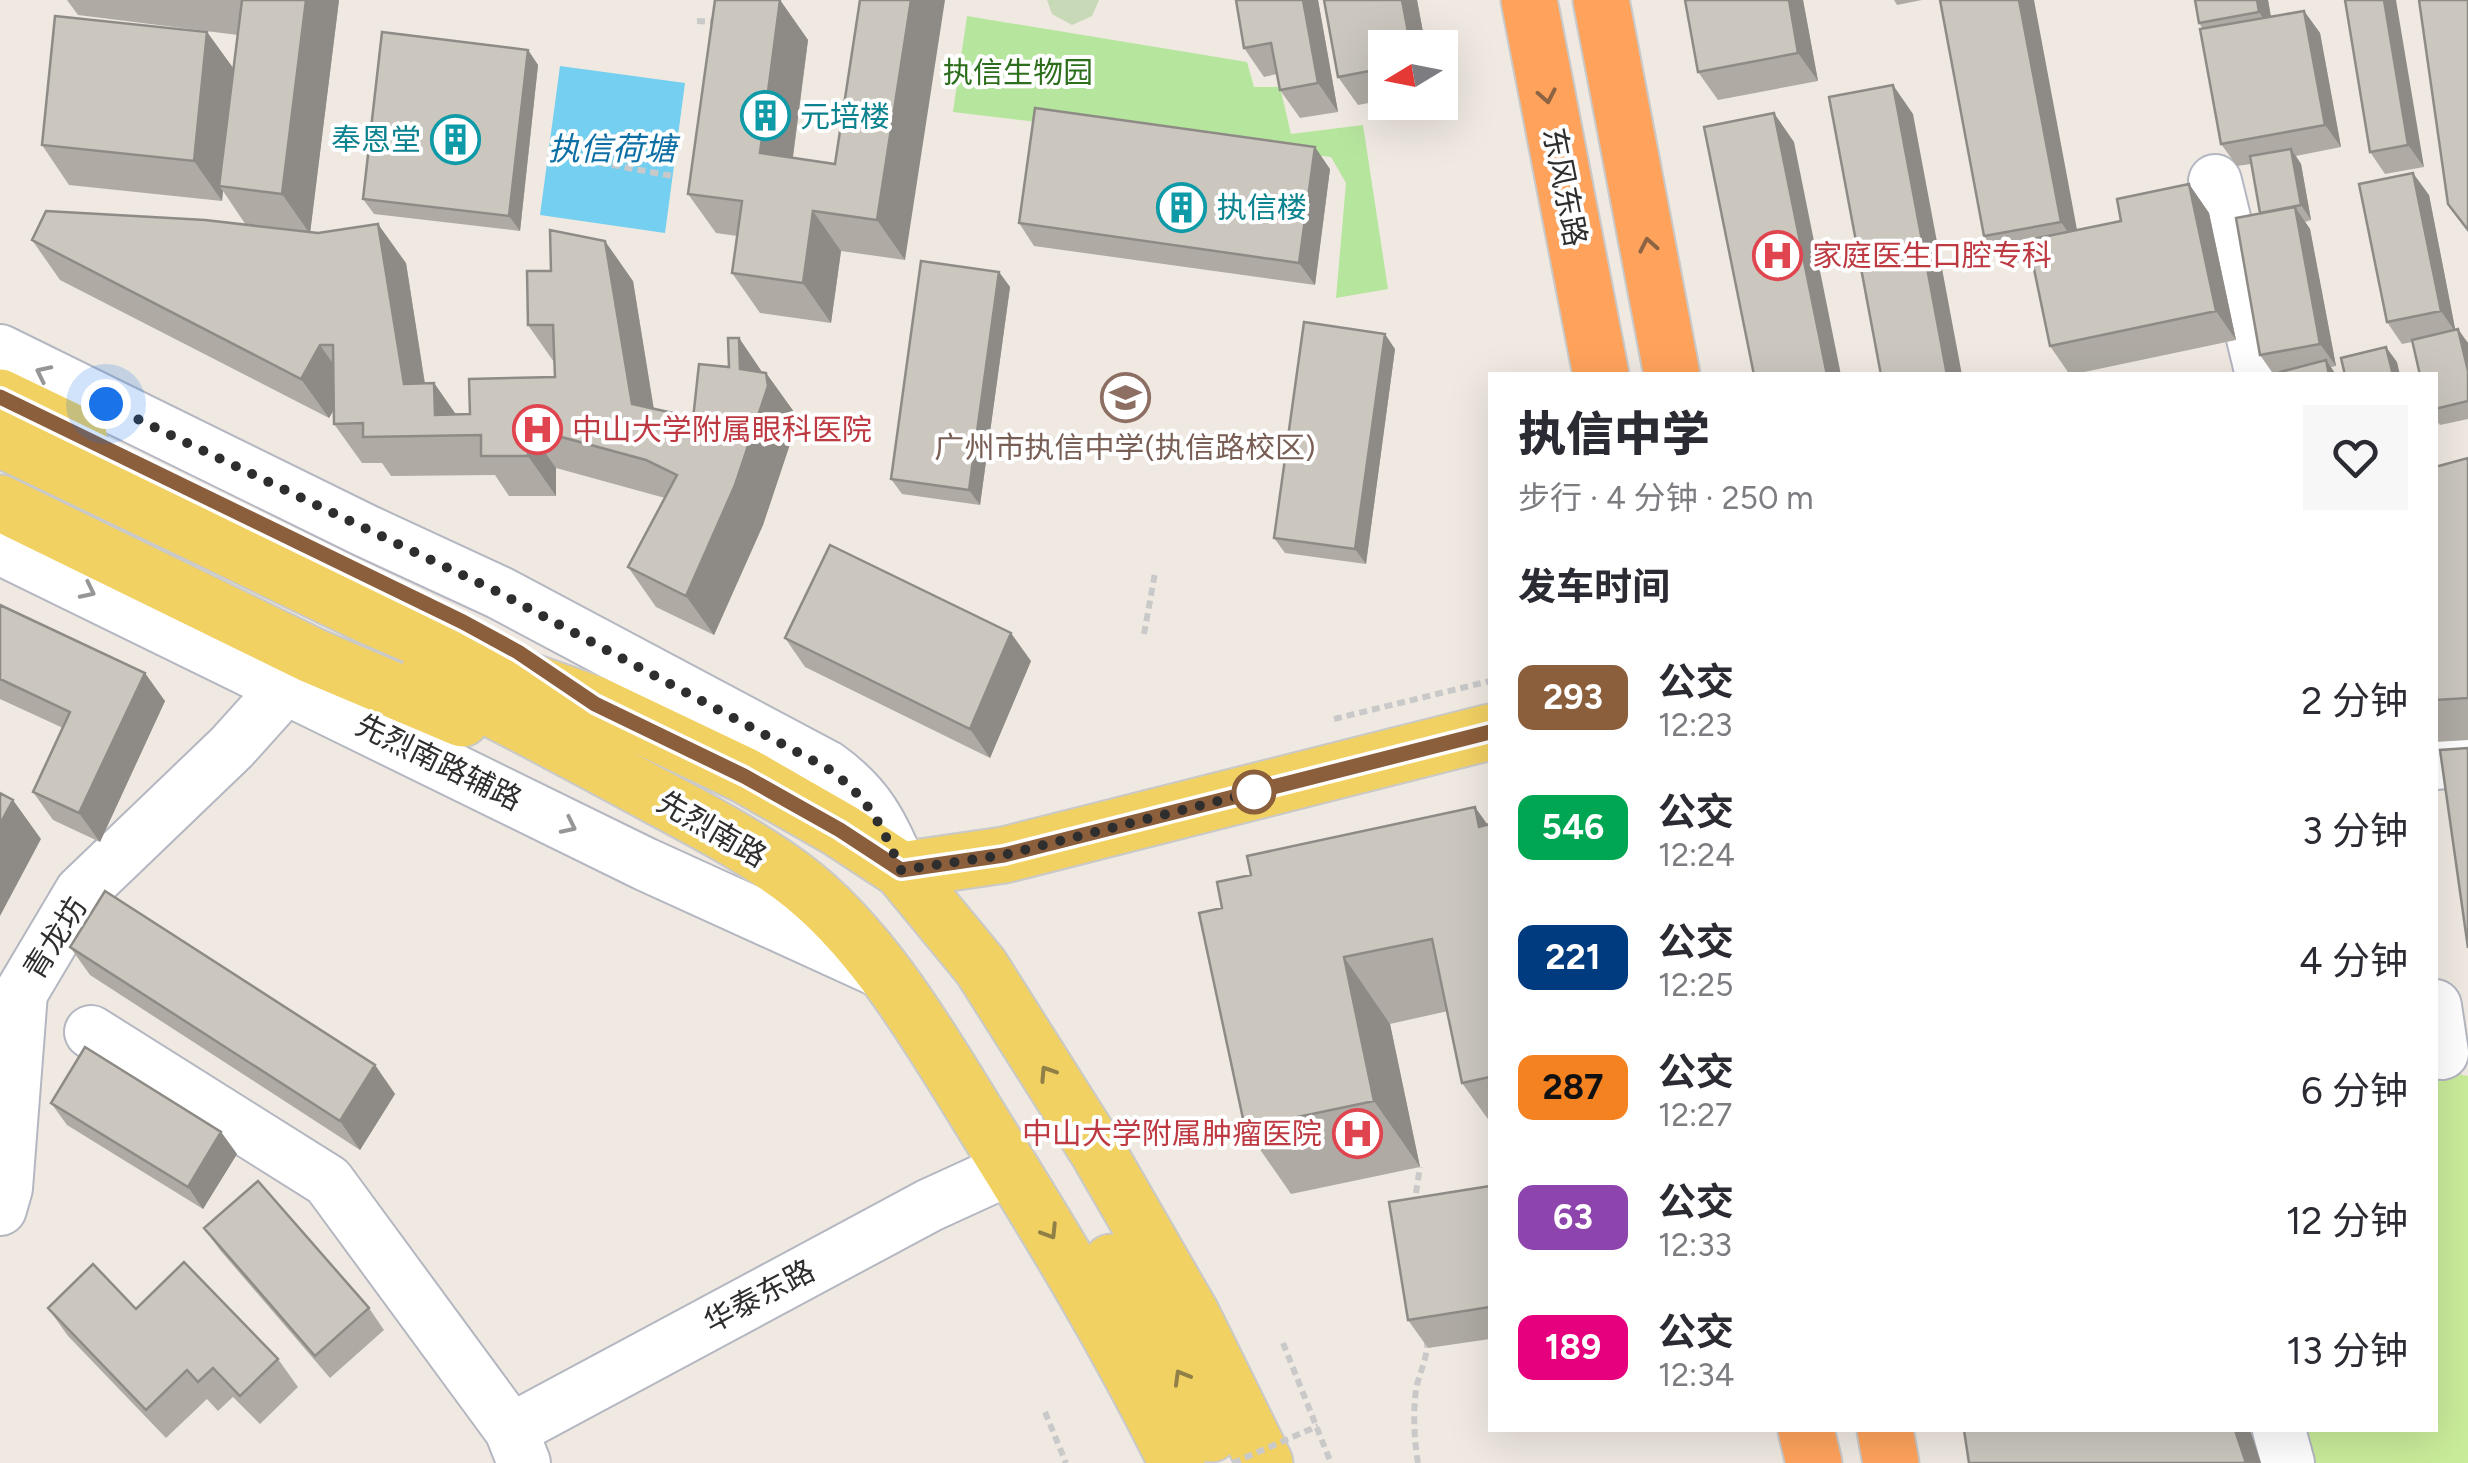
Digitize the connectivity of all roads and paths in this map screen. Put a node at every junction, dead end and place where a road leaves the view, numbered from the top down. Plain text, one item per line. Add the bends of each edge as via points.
1 (1529, 0) edge
2 (1602, 0) edge
3 (697, 21) dead end
4 (724, 23) edge
5 (548, 154) dead end
6 (672, 176) dead end
7 (2215, 181) dead end
8 (1660, 314) junction
9 (0, 351) edge
10 (1600, 372) edge
11 (1671, 372) edge
12 (1686, 372) edge
13 (2261, 372) edge
14 (0, 398) edge
15 (0, 440) edge
16 (0, 468) edge
17 (0, 503) edge
18 (185, 542) junction
19 (0, 548) edge
20 (1154, 572) dead end
21 (1144, 634) dead end
22 (475, 662) junction
23 (1488, 682) edge
24 (286, 687) junction
25 (595, 704) junction
26 (1334, 720) dead end
27 (1488, 733) edge
28 (543, 734) junction
29 (2468, 760) edge
30 (2438, 763) edge
31 (901, 870) junction
32 (880, 971) junction
33 (10, 988) edge
34 (91, 1032) dead end
35 (1420, 1167) dead end
36 (1010, 1168) junction
37 (0, 1208) edge
38 (1412, 1215) edge
39 (1425, 1329) edge
40 (1283, 1343) dead end
41 (1045, 1412) dead end
42 (1318, 1426) junction
43 (1803, 1432) edge
44 (1804, 1432) edge
45 (1885, 1432) edge
46 (2280, 1432) edge
47 (517, 1446) edge
48 (1066, 1463) edge
49 (1177, 1463) edge
50 (1230, 1463) edge
51 (1265, 1463) edge
52 (1331, 1463) edge
53 (1418, 1463) edge
54 (1805, 1463) edge
55 (1814, 1463) edge
56 (1891, 1463) edge
57 (2288, 1463) edge

1 -> 10 highway, 东风东路
8 -> 2 highway
3 - 4 path
5 - 6 path
7 - 13 street
8 - 11 highway
8 - 12 street
31 -> 9 street via 868,802 827,768 500,593
14 - 25 main road via 463,622
15 - 18 main road, 先烈南路
16 - 18 main road, 先烈南路
17 - 28 main road via 412,701 501,730
18 - 22 main road, 先烈南路
18 - 28 main road, 先烈南路
19 -> 24 street, 先烈南路辅路
20 - 21 path
22 - 25 main road, 先烈南路
50 -> 22 main road, 先烈南路 via 1028,1126 884,923 776,826
23 - 26 path
24 -> 32 street, 先烈南路辅路
24 - 33 street, 青龙坊 via 81,892
25 - 31 main road, 先烈南路 via 744,776
27 - 31 main road via 1004,855
28 - 32 main road, 先烈南路 via 793,878 830,910
29 - 30 street
51 -> 31 main road, 先烈南路 via 1192,1314 1098,1152 981,967
32 - 36 main road, 先烈南路
33 - 37 street, 青龙坊 via 6,1188
34 - 47 street via 328,1181
35 - 38 path
36 - 47 street, 华泰东路 via 930,1205
36 -> 49 main road, 先烈南路 via 1094,1303
39 - 53 path via 1428,1348 1416,1386
40 - 42 path
41 - 48 path
42 - 50 path, bridge
42 - 52 path
43 - 54 main road
44 - 55 highway
45 - 56 highway
46 - 57 street

